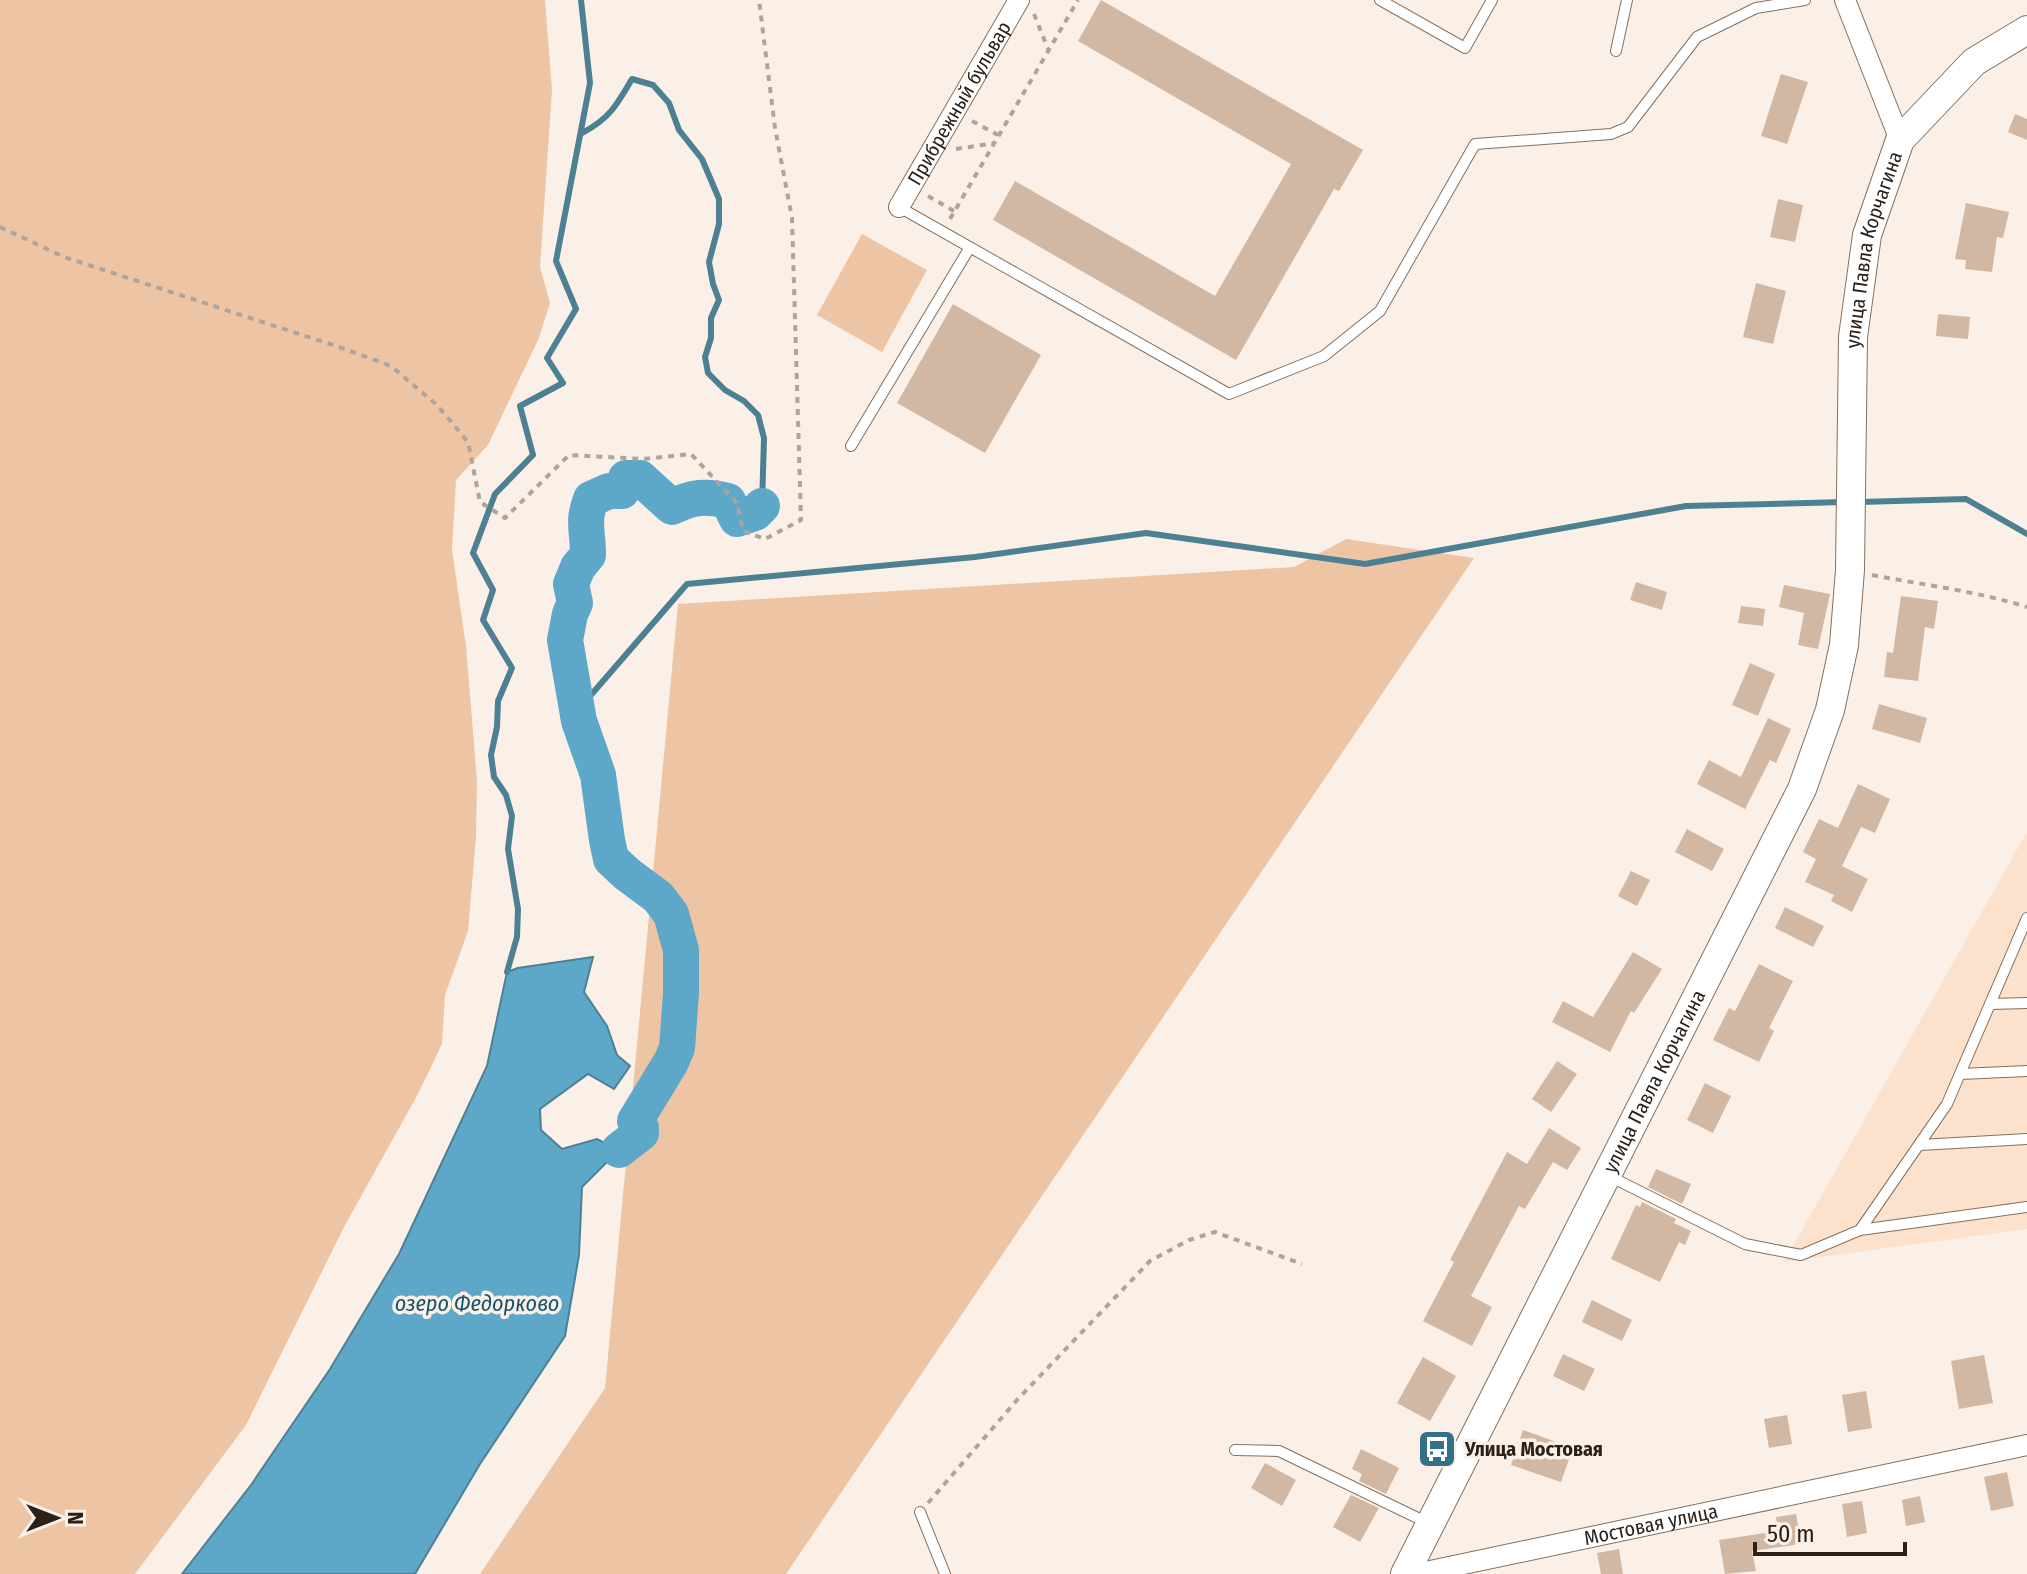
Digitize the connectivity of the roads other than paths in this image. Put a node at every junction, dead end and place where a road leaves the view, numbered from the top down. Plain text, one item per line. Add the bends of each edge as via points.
1 (1380, 0) edge
2 (1492, 0) edge
3 (1627, 0) edge
4 (1805, 0) edge
5 (1845, 0) edge
6 (1026, 7) edge
7 (2027, 30) edge
8 (1616, 51) dead end
9 (1900, 140) junction
10 (899, 207) joint
11 (970, 247) junction
12 (851, 446) dead end
13 (2027, 918) edge
14 (2023, 939) edge
15 (2027, 1003) edge
16 (1990, 1004) junction
17 (2027, 1071) edge
18 (1960, 1074) junction
19 (2027, 1139) edge
20 (1920, 1145) junction
21 (1608, 1176) junction
22 (2027, 1207) edge
23 (1860, 1230) junction
24 (2027, 1445) edge
25 (1235, 1450) dead end
26 (920, 1512) road end
27 (1430, 1524) junction
28 (945, 1574) edge
29 (1405, 1574) edge
30 (1416, 1574) edge

1 - 2 lane via 1465,48
3 - 8 lane
4 - 11 lane via 1756,8 1697,37 1628,127 1611,134 1475,144 1380,311 1324,356 1229,394
5 - 9 street
6 - 10 street, Прибрежный бульвар
7 - 9 main road, улица Павла Корчагина via 1974,62
9 - 21 main road, улица Павла Корчагина via 1867,235 1853,337 1850,570 1844,645 1830,710 1802,789
10 - 11 lane
11 - 12 lane
13 - 14 lane
14 - 16 lane
15 - 16 lane
16 - 18 lane
17 - 18 lane
18 - 20 lane
19 - 20 lane
20 - 23 lane
21 - 23 lane via 1745,1244 1801,1255
21 - 27 main road, улица Павла Корчагина
22 - 23 lane
24 - 30 street, Мостовая улица
25 - 27 lane via 1279,1451
26 - 28 lane
27 - 29 main road, улица Павла Корчагина

